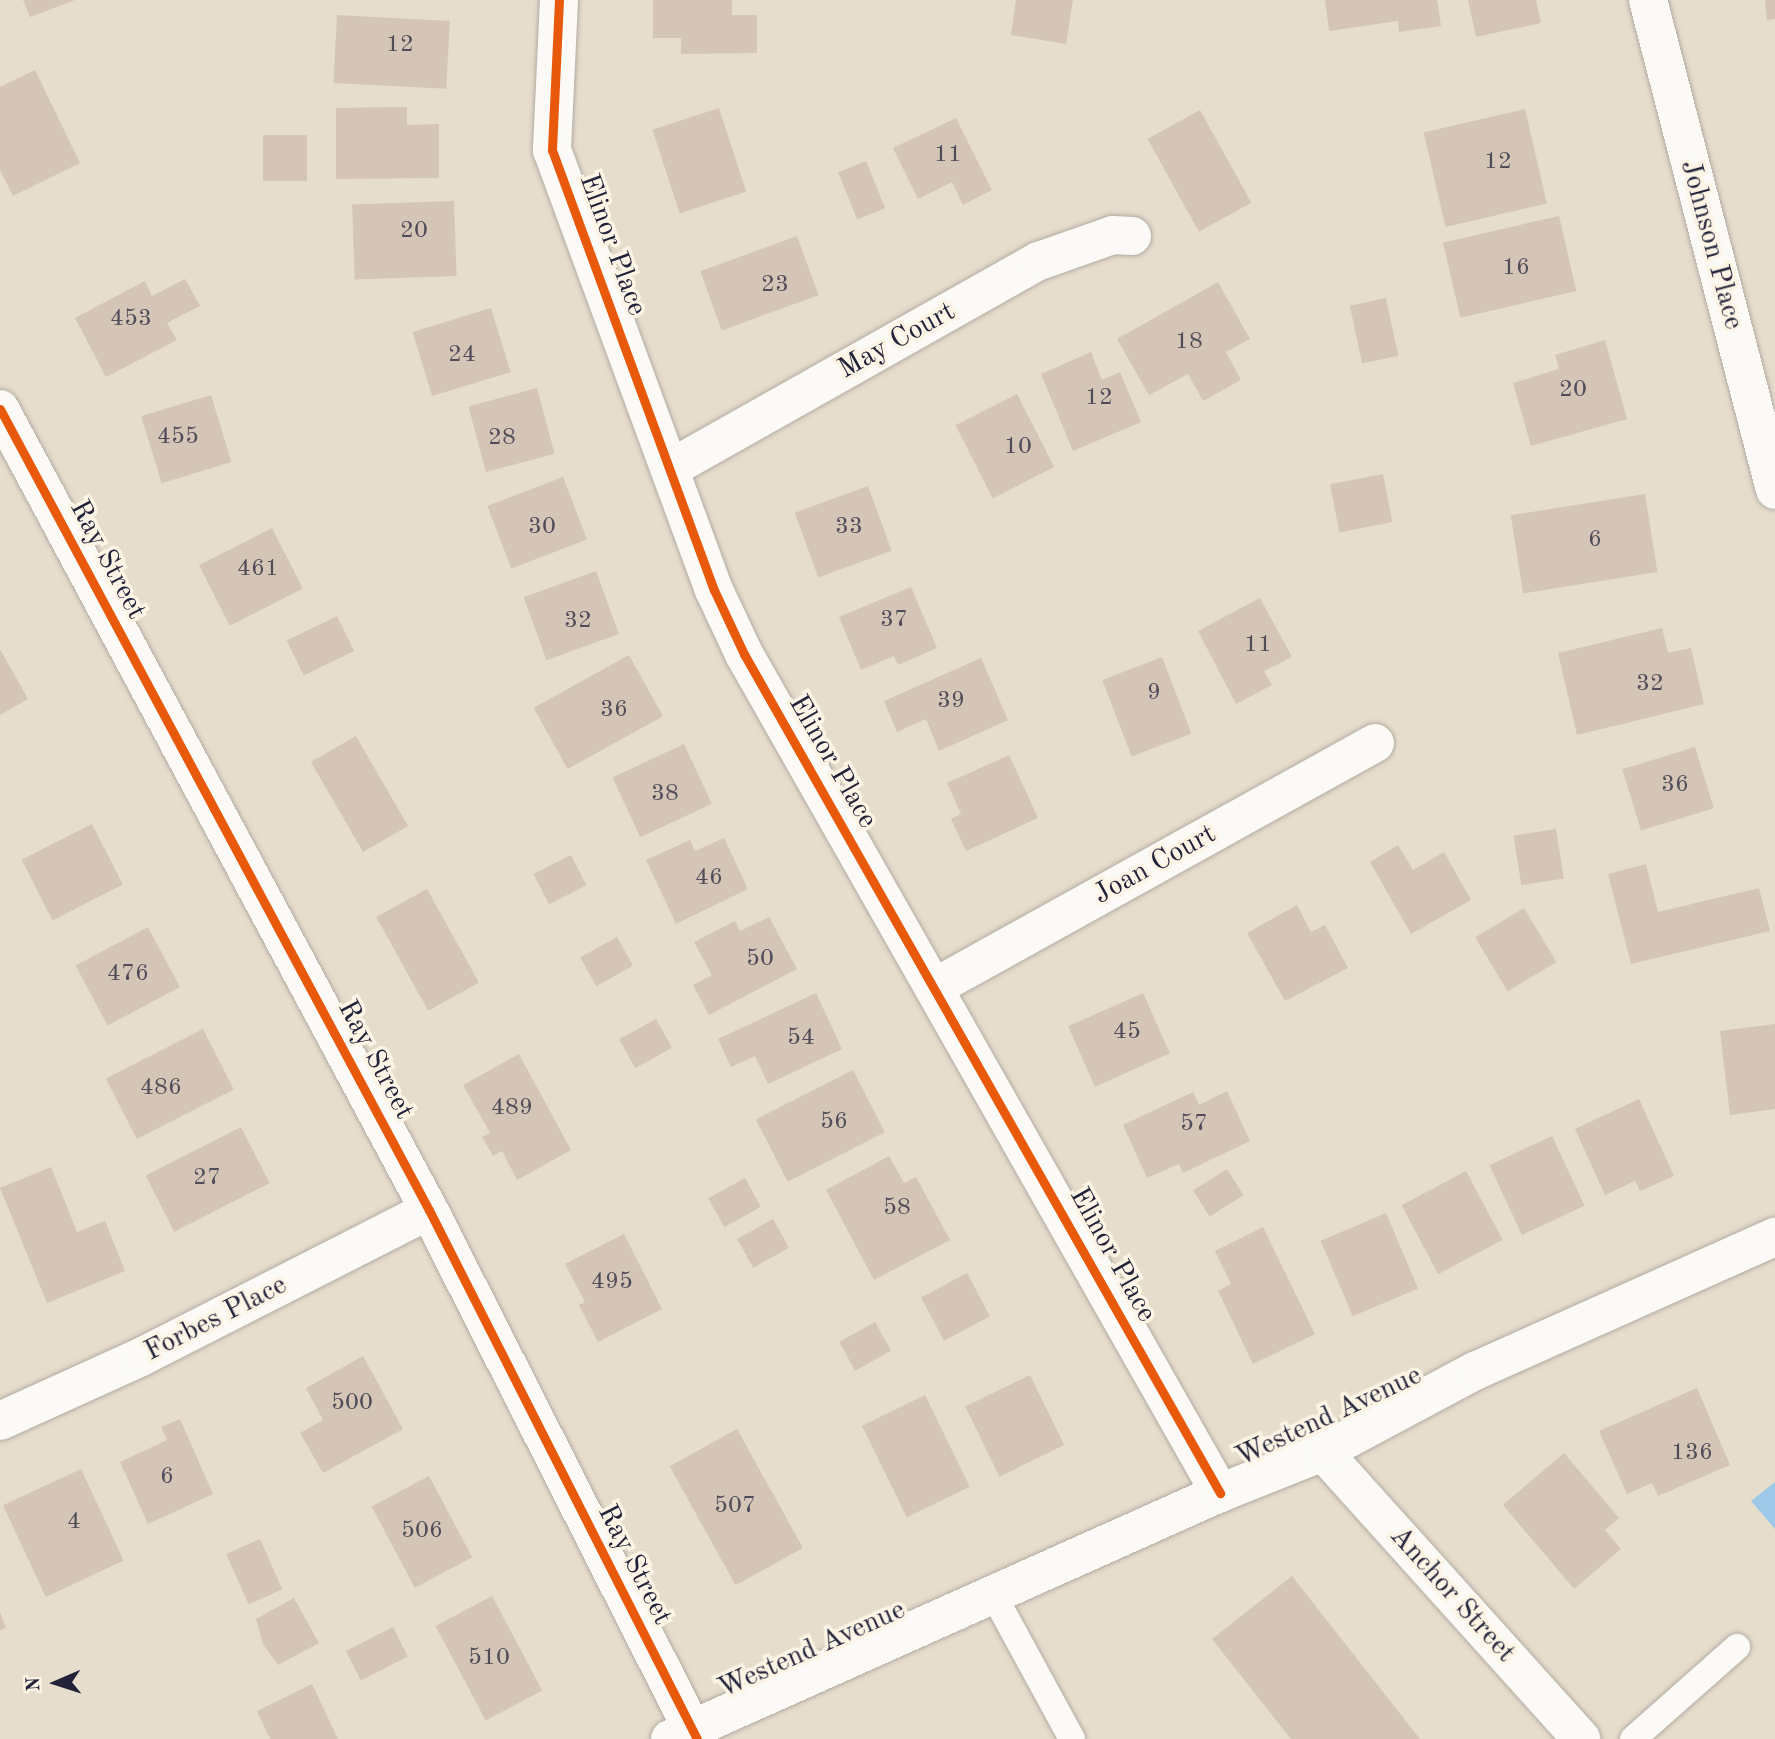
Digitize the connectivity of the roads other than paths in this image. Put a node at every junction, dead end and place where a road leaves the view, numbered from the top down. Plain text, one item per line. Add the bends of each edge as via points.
1 (559, 0) edge
2 (1648, 0) edge
3 (1132, 236) dead end
4 (0, 409) edge
5 (671, 468) junction
6 (1775, 490) edge
7 (1375, 743) dead end
8 (935, 987) junction
9 (429, 1210) junction
10 (1775, 1237) edge
11 (0, 1421) edge
12 (1323, 1452) junction
13 (1220, 1493) junction
14 (993, 1594) junction
15 (1737, 1647) dead end
16 (686, 1736) edge
17 (1072, 1739) edge
18 (1581, 1739) edge
19 (1633, 1739) edge

1 - 5 street, Elinor Place via 552,150
2 - 6 street, Johnson Place
3 - 5 street, May Court via 1113,235 1040,261
4 - 9 street, Ray Street
5 - 8 street, Elinor Place via 714,590 744,654
7 - 8 street, Joan Court
8 - 13 street, Elinor Place
9 - 11 street, Forbes Place via 141,1357
9 - 16 street, Ray Street
10 - 12 street, Westend Avenue via 1475,1371
12 - 13 street, Westend Avenue
12 - 18 street, Anchor Street
13 - 14 street, Westend Avenue
14 - 16 street, Westend Avenue
14 - 17 lane
15 - 19 lane

